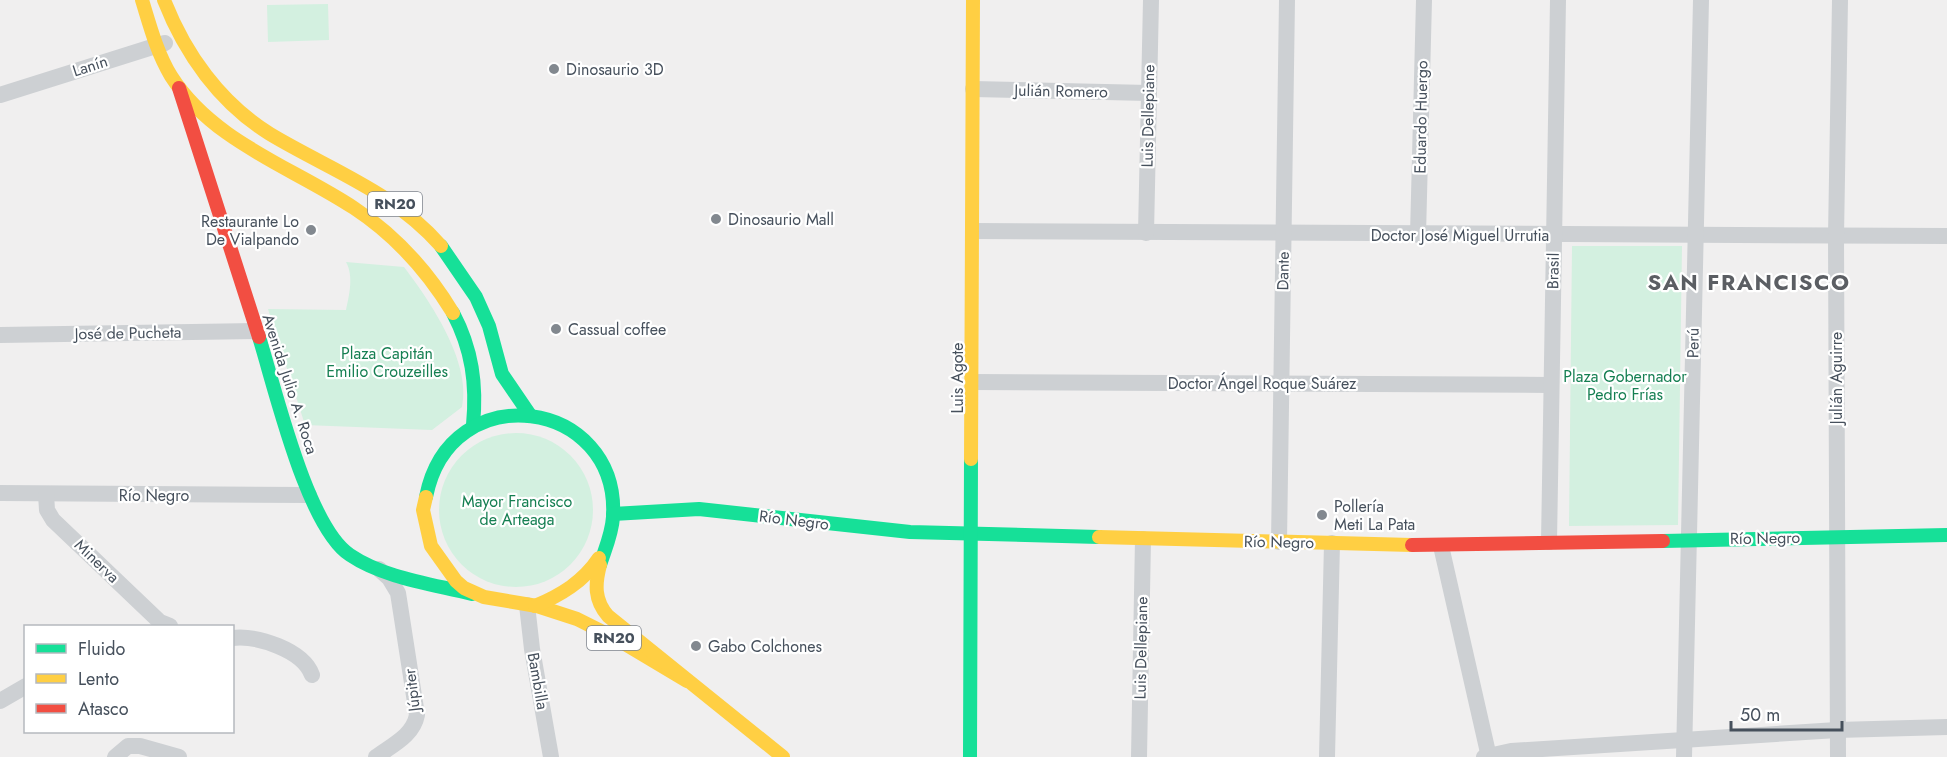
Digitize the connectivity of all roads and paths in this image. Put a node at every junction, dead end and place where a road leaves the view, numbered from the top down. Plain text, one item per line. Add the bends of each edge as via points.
1 (141, 0) edge
2 (164, 0) edge
3 (973, 0) edge
4 (1151, 0) edge
5 (1287, 0) edge
6 (1424, 0) edge
7 (1558, 0) edge
8 (1701, 0) edge
9 (1840, 0) edge
10 (181, 39) junction
11 (155, 45) junction
12 (178, 86) junction
13 (973, 88) junction
14 (1149, 93) junction
15 (0, 95) edge
16 (973, 231) junction
17 (1146, 233) junction
18 (1284, 234) junction
19 (1418, 235) junction
20 (1554, 235) junction
21 (1695, 236) junction
22 (1836, 236) junction
23 (1947, 236) edge
24 (256, 331) junction
25 (0, 335) edge
26 (973, 382) junction
27 (1281, 384) junction
28 (1551, 385) junction
29 (530, 415) junction
30 (473, 425) junction
31 (0, 493) edge
32 (45, 494) junction
33 (309, 495) junction
34 (613, 514) junction
35 (972, 535) junction
36 (1947, 535) edge
37 (1836, 537) junction
38 (1143, 539) junction
39 (1689, 540) junction
40 (1279, 542) junction
41 (1549, 542) junction
42 (1332, 543) junction
43 (1441, 546) junction
44 (605, 548) junction
45 (377, 567) junction
46 (424, 580) junction
47 (476, 595) junction
48 (401, 606) junction
49 (531, 606) junction
50 (160, 625) edge
51 (234, 638) edge
52 (312, 675) dead end
53 (687, 681) junction
54 (24, 687) edge
55 (0, 701) edge
56 (1947, 727) edge
57 (1837, 730) junction
58 (1684, 740) junction
59 (116, 757) edge
60 (179, 757) edge
61 (376, 757) edge
62 (551, 757) edge
63 (783, 757) edge
64 (970, 757) edge
65 (1139, 757) edge
66 (1327, 757) edge
67 (1487, 757) edge
68 (1684, 757) edge
69 (1838, 757) edge

1 - 11 main road, RN20
2 - 10 main road, RN20
3 - 13 main road, Luis Agote
4 - 14 street, Luis Dellepiane
5 - 18 street, Dante
6 - 19 street, Eduardo Huergo
7 - 20 street, Brasil
8 - 21 street, Perú
9 - 22 street, Julián Aguirre
10 - 11 street, Lanín
10 - 29 main road, RN20 via 218,90 251,120 380,192 430,235 471,290 489,326 502,374
11 - 12 main road, RN20
11 - 15 street, Lanín
12 - 24 main road, Avenida Julio A. Roca
12 - 30 main road, RN20 via 202,112 246,147 356,210 406,250 448,305 467,341 476,386
13 - 14 street, Julián Romero
13 - 16 main road, Luis Agote
14 - 17 street, Luis Dellepiane
16 - 17 street, Doctor José Miguel Urrutia
16 - 26 main road, Luis Agote
17 - 18 street, Doctor José Miguel Urrutia
18 - 19 street, Doctor José Miguel Urrutia
18 - 27 street, Dante
19 - 20 street, Doctor José Miguel Urrutia
20 - 21 street, Doctor José Miguel Urrutia
20 - 28 street, Brasil
21 - 22 street, Doctor José Miguel Urrutia
21 - 39 street, Perú
22 - 23 street, Doctor José Miguel Urrutia
22 - 37 street, Julián Aguirre
24 - 25 street, José de Pucheta
24 - 33 main road, Avenida Julio A. Roca
26 - 27 street, Doctor Ángel Roque Suárez
26 - 35 main road, Luis Agote
27 - 28 street, Doctor Ángel Roque Suárez
27 - 40 street, Dante
28 - 41 street, Brasil
29 - 30 main road, Avenida Julio A. Roca / RN20 via 501,416
29 - 34 main road, Avenida Julio A. Roca / RN20 via 553,421 591,448 611,490
30 - 47 main road, Avenida Julio A. Roca / RN20 via 456,437 431,470 423,511 426,532 444,569
31 - 32 street, Río Negro
32 - 33 street, Río Negro
32 - 50 street, Minerva via 53,520
33 - 45 main road, Avenida Julio A. Roca via 338,544 348,554
34 - 35 main road, Río Negro via 699,509
34 - 44 main road, Avenida Julio A. Roca / RN20
35 - 38 main road, Río Negro
35 - 64 main road, Luis Agote
36 - 37 main road, Río Negro
37 - 39 main road, Río Negro
37 - 57 street, Julián Aguirre
38 - 40 main road, Río Negro
38 - 65 street, Luis Dellepiane
39 - 41 main road, Río Negro
39 - 58 street, Perú
40 - 42 main road, Río Negro
41 - 43 main road, Río Negro
42 - 43 main road, Río Negro
42 - 66 street
43 - 67 street
44 - 49 main road, Avenida Julio A. Roca / RN20 via 574,587
44 - 53 main road, Avenida Julio A. Roca / RN20 via 596,578 598,602 621,628
45 - 46 main road, Avenida Julio A. Roca
45 - 48 street, Júpiter via 393,584
46 - 47 main road, Avenida Julio A. Roca
46 - 48 street via 410,588
47 - 49 main road, Avenida Julio A. Roca / RN20
48 - 61 street, Júpiter via 417,716 408,734
49 - 53 main road, Avenida Julio A. Roca / RN20 via 587,624
49 - 62 street, Bambilla via 532,649
51 - 52 street via 275,645 304,663
53 - 63 main road, Avenida Julio A. Roca / RN20
54 - 55 street
56 - 57 street
57 - 58 street
57 - 69 street, Julián Aguirre
58 - 67 street via 1511,751
58 - 68 street, Perú
59 - 60 street via 128,746

